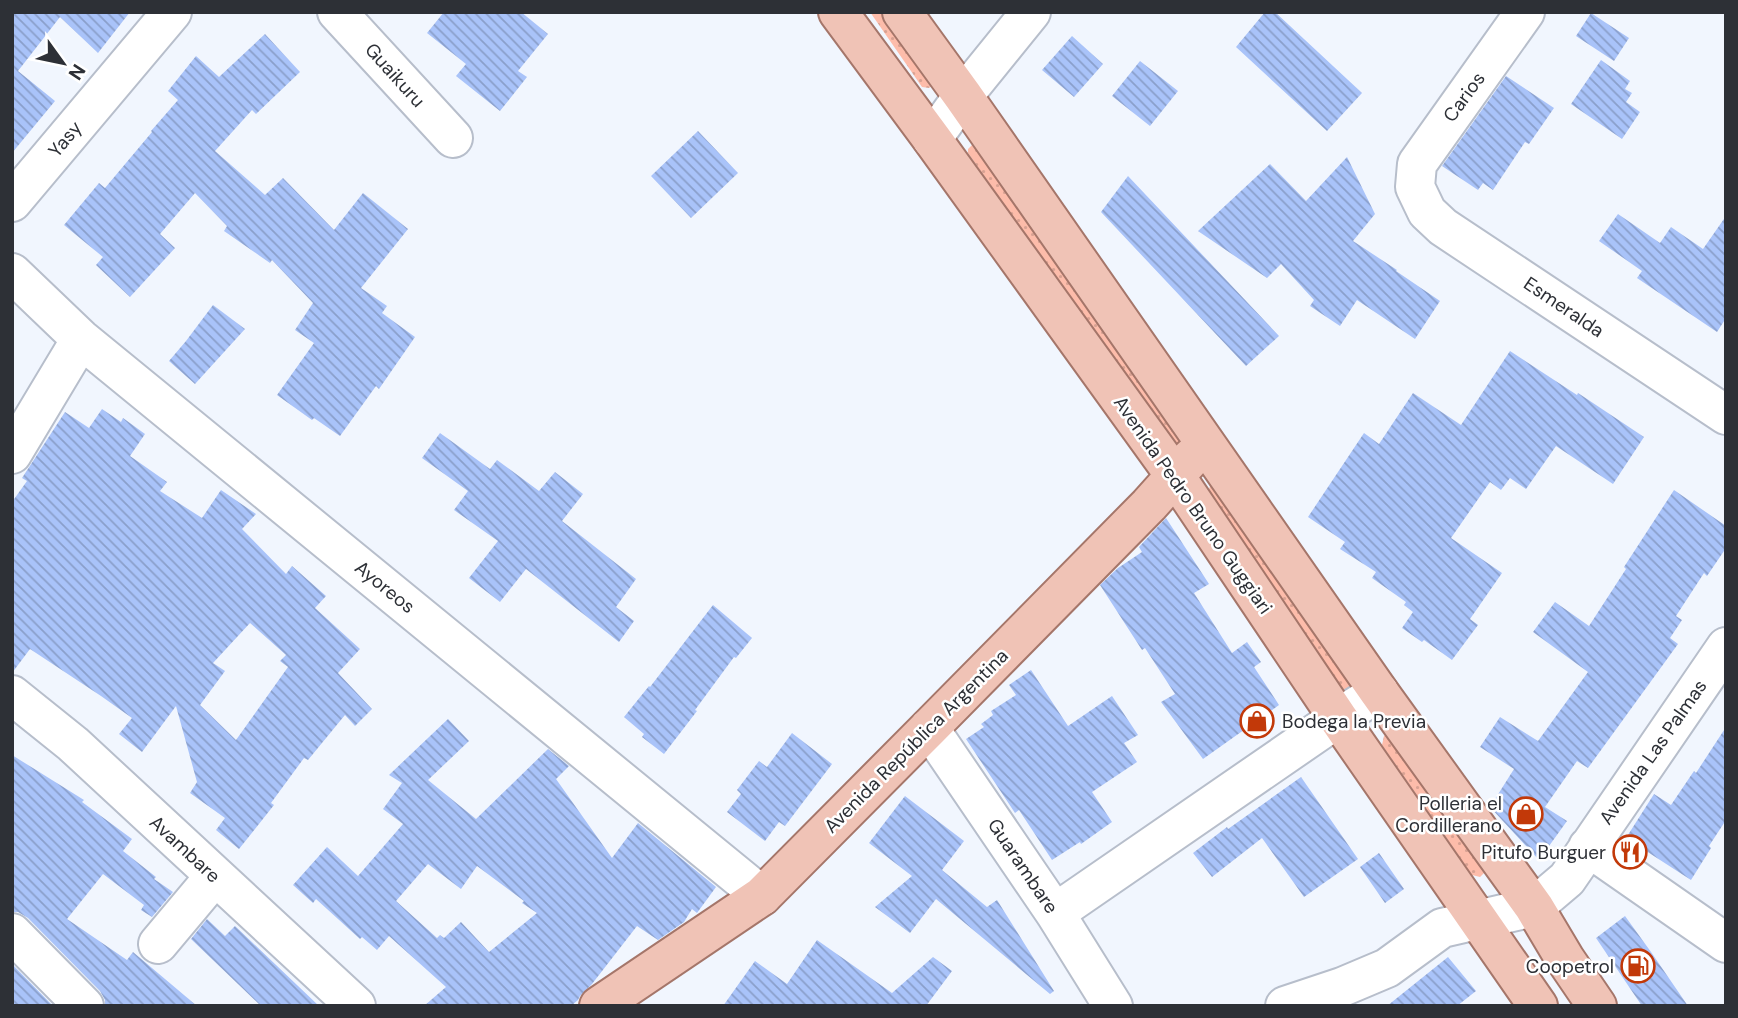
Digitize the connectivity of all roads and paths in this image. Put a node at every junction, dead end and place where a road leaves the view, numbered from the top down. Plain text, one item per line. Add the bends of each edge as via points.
1 (172, 12) edge
2 (337, 12) edge
3 (838, 12) edge
4 (902, 12) edge
5 (1031, 12) edge
6 (1525, 12) edge
7 (963, 96) junction
8 (453, 138) dead end
9 (932, 139) junction
10 (1415, 187) joint
11 (12, 202) edge
12 (12, 273) edge
13 (81, 339) junction
14 (1726, 415) edge
15 (1205, 442) junction
16 (12, 454) edge
17 (1176, 477) junction
18 (1726, 647) edge
19 (1379, 692) junction
20 (12, 695) edge
21 (1338, 719) junction
22 (929, 729) junction
23 (1588, 847) junction
24 (215, 876) junction
25 (762, 896) junction
26 (1534, 907) junction
27 (1055, 913) junction
28 (1478, 919) junction
29 (12, 933) edge
30 (1726, 943) edge
31 (158, 944) dead end
32 (1387, 968) junction
33 (84, 1006) edge
34 (356, 1006) edge
35 (599, 1006) edge
36 (1113, 1006) edge
37 (1285, 1006) edge
38 (1364, 1006) edge
39 (1538, 1006) edge
40 (1597, 1006) edge

1 - 11 street, Yasy
2 - 8 street, Guaikuru
3 - 9 main road, Avenida Pedro Bruno Guggiari
4 - 7 main road
5 - 7 street
6 - 10 street, Carios via 1417,164
7 - 9 street
7 - 15 main road
9 - 17 main road, Avenida Pedro Bruno Guggiari
10 - 14 street, Esmeralda via 1427,212 1443,226
12 - 13 street, Ayoreos
13 - 16 street
13 - 25 street, Ayoreos
15 - 17 main road, Avenida República Argentina
15 - 19 main road
17 - 21 main road, Avenida Pedro Bruno Guggiari
17 - 22 main road, Avenida República Argentina
18 - 23 street, Avenida Las Palmas
19 - 21 street
19 - 26 main road
20 - 24 street, Avambare via 73,744
21 - 27 street
21 - 28 main road, Avenida Pedro Bruno Guggiari
22 - 25 main road, Avenida República Argentina
22 - 27 street, Guarambare
23 - 26 street, Avenida Las Palmas via 1567,879
23 - 30 street
24 - 31 street
24 - 34 street, Avambare
25 - 35 main road, Avenida República Argentina
26 - 28 street, Avenida Las Palmas
26 - 40 main road
27 - 36 street, Guarambare
28 - 32 street, Avenida Las Palmas via 1442,928
28 - 39 main road, Avenida Pedro Bruno Guggiari
29 - 33 street
32 - 37 street
32 - 38 street

